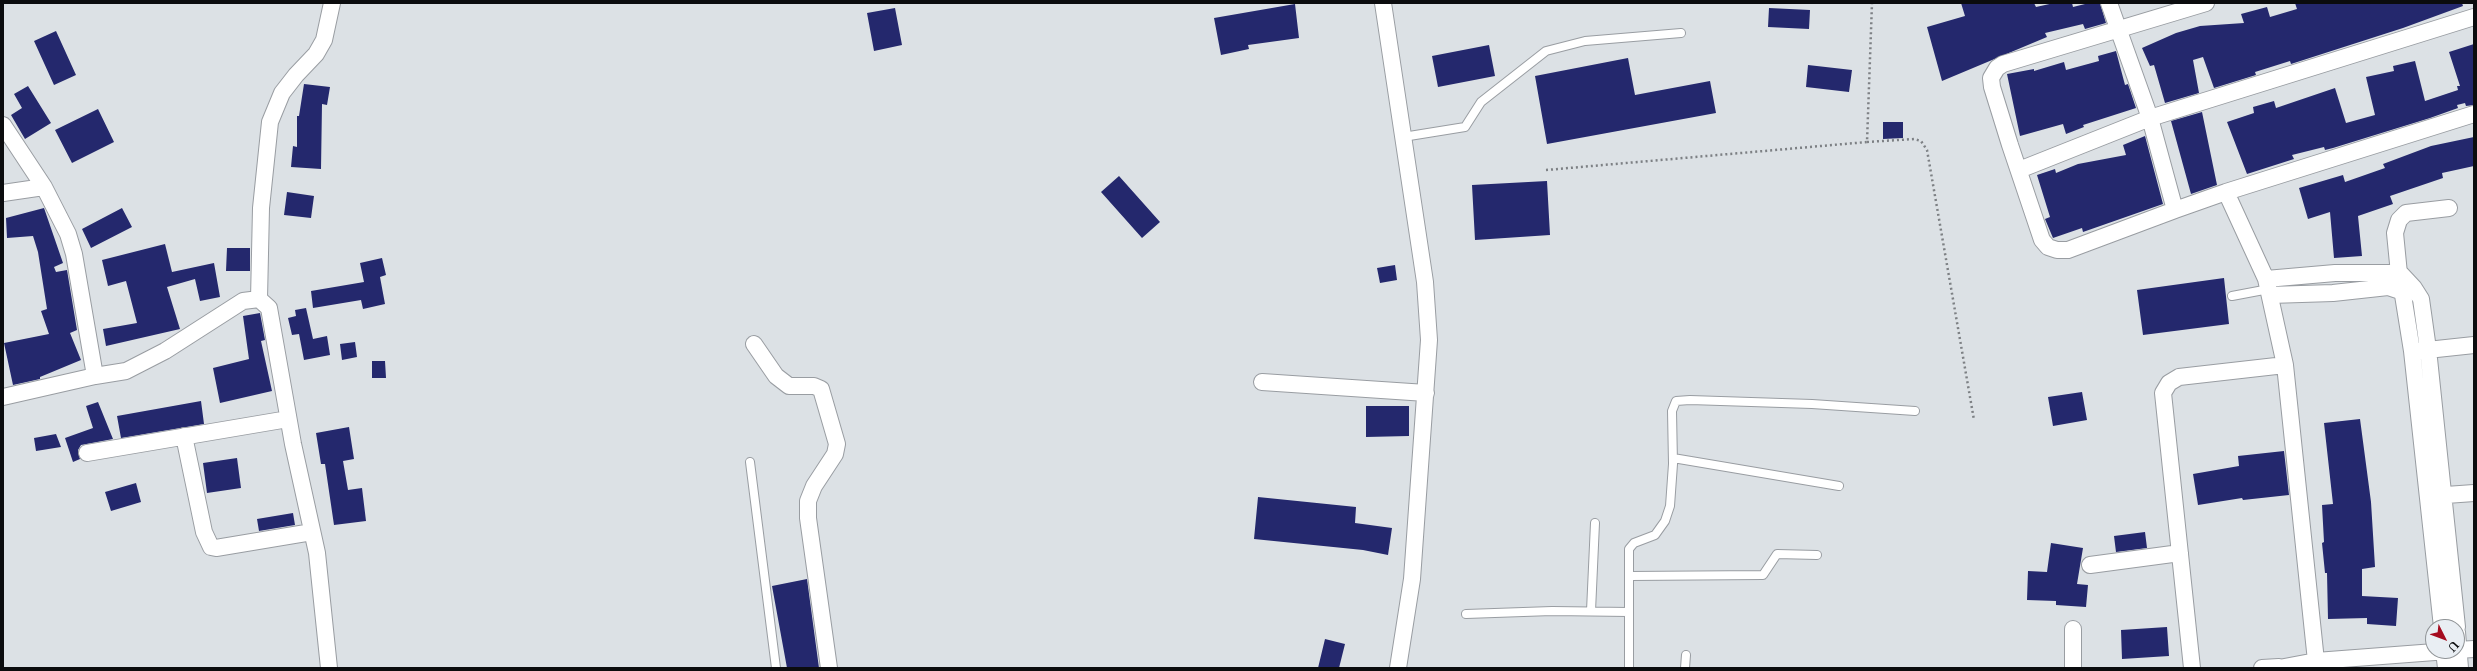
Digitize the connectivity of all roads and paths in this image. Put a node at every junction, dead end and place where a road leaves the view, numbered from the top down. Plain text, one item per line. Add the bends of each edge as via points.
1 (332, 3) edge
2 (1383, 3) edge
3 (1872, 3) edge
4 (2109, 3) edge
5 (2206, 3) edge
6 (2474, 17) edge
7 (2118, 31) junction
8 (1681, 33) dead end
9 (2474, 114) edge
10 (2150, 118) junction
11 (3, 125) edge
12 (1403, 137) junction
13 (1867, 142) junction
14 (1546, 170) dead end
15 (2019, 170) junction
16 (44, 187) junction
17 (2226, 192) junction
18 (3, 194) edge
19 (2449, 208) dead end
20 (2175, 210) junction
21 (2335, 273) junction
22 (2400, 273) junction
23 (2268, 288) junction
24 (2400, 291) junction
25 (2333, 293) junction
26 (2232, 296) dead end
27 (259, 299) junction
28 (754, 344) dead end
29 (2474, 345) edge
30 (2428, 349) junction
31 (2412, 351) junction
32 (2285, 365) junction
33 (96, 376) junction
34 (1262, 382) dead end
35 (1426, 394) junction
36 (3, 397) edge
37 (1915, 411) dead end
38 (288, 419) junction
39 (1974, 420) dead end
40 (184, 436) junction
41 (86, 453) dead end
42 (1673, 458) junction
43 (750, 462) dead end
44 (1839, 486) dead end
45 (2474, 493) edge
46 (2436, 496) junction
47 (1595, 523) dead end
48 (312, 532) junction
49 (2180, 553) junction
50 (1817, 555) dead end
51 (2090, 564) dead end
52 (1630, 576) junction
53 (1591, 611) junction
54 (1629, 612) junction
55 (1466, 614) dead end
56 (2442, 619) edge
57 (2455, 619) edge
58 (2073, 629) dead end
59 (2425, 653) edge
60 (1686, 655) dead end
61 (2316, 661) junction
62 (2279, 667) edge
63 (329, 668) edge
64 (776, 668) edge
65 (829, 668) edge
66 (1398, 668) edge
67 (1629, 668) edge
68 (1685, 668) edge
69 (2073, 668) edge
70 (2192, 668) edge
71 (2262, 668) edge

1 - 27 street via 324,40 316,54 282,93 270,122 261,208
2 - 12 street
3 - 13 path
4 - 7 street
5 - 7 street
6 - 10 street
7 - 10 street
7 - 15 street via 2003,64 1993,74 1992,87
8 - 12 lane via 1585,41 1546,51 1481,102 1465,126
9 - 17 street
10 - 15 street
10 - 20 street
11 - 16 street
12 - 35 street via 1425,282 1429,340
13 - 14 path
13 - 39 path via 1914,139 1921,141 1927,150
15 - 20 street via 2042,240 2048,247 2057,250 2068,250
16 - 18 street
16 - 33 street via 68,234 74,254
17 - 20 street
17 - 23 street
19 - 22 street via 2406,213 2400,220 2395,233
21 - 22 street
21 - 23 street
21 - 25 street
22 - 24 street
22 - 30 street via 2421,299
23 - 25 street
23 - 26 lane
23 - 32 street
24 - 25 street via 2388,287
24 - 31 street via 2405,305
27 - 33 street via 247,300 232,306 198,331 126,371
27 - 38 street via 269,308 272,317
28 - 65 street via 776,376 789,386 814,386 821,389 837,444 835,454 814,486 808,501 808,518
29 - 30 street
30 - 31 street
30 - 46 street
31 - 46 street
32 - 49 street via 2179,377 2166,386 2163,398
32 - 61 street
33 - 36 street
34 - 35 street
35 - 66 street via 1412,579
37 - 42 lane via 1681,400 1676,401 1672,412
38 - 40 street
38 - 48 street
40 - 41 street
40 - 48 street via 204,532 211,547
42 - 44 lane
42 - 52 lane via 1670,506 1665,521 1655,535 1634,543 1629,549
43 - 64 lane
45 - 46 street
46 - 56 street
46 - 57 street
47 - 53 lane
48 - 63 street via 317,553
49 - 51 street
49 - 70 street
50 - 52 lane via 1777,554 1763,575
52 - 54 lane
53 - 54 lane
53 - 55 lane
54 - 67 lane
58 - 69 street
59 - 61 street
60 - 68 lane
61 - 62 street
62 - 71 street

